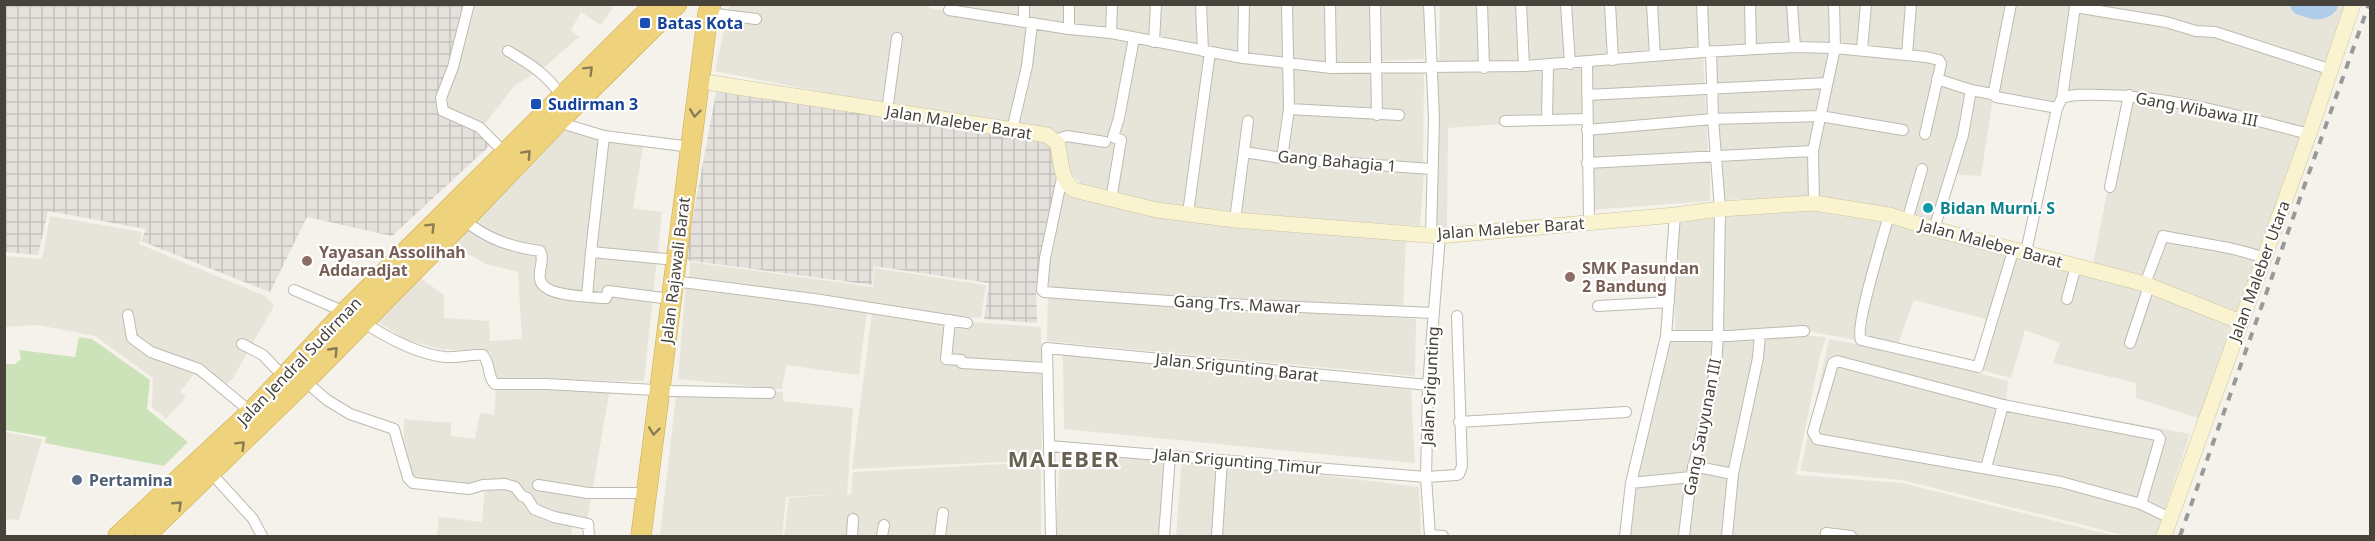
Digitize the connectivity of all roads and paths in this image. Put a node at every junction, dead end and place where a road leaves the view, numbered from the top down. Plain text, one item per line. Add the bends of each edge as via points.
1 (469, 4) edge
2 (655, 4) edge
3 (677, 4) edge
4 (1024, 4) edge
5 (1069, 4) edge
6 (1112, 4) edge
7 (1156, 4) edge
8 (1201, 4) edge
9 (1244, 4) edge
10 (1287, 4) edge
11 (1330, 4) edge
12 (1375, 4) edge
13 (1429, 4) edge
14 (1482, 4) edge
15 (1521, 4) edge
16 (1566, 4) edge
17 (1610, 4) edge
18 (1652, 4) edge
19 (1702, 4) edge
20 (1750, 4) edge
21 (1792, 4) edge
22 (1834, 4) edge
23 (1866, 4) edge
24 (1911, 4) edge
25 (2011, 4) edge
26 (2353, 4) edge
27 (707, 7) edge
28 (953, 8) edge
29 (981, 10) edge
30 (756, 19) dead end
31 (1028, 23) junction
32 (1069, 29) junction
33 (1111, 33) junction
34 (897, 38) dead end
35 (1134, 38) junction
36 (1154, 42) junction
37 (1795, 47) junction
38 (1835, 48) junction
39 (1751, 49) junction
40 (1862, 50) junction
41 (508, 51) dead end
42 (1707, 51) junction
43 (1207, 52) junction
44 (1907, 55) junction
45 (1655, 56) junction
46 (1243, 57) junction
47 (1613, 60) junction
48 (1587, 62) junction
49 (1289, 63) junction
50 (1570, 64) junction
51 (1548, 65) junction
52 (1431, 66) junction
53 (1524, 66) junction
54 (1376, 67) junction
55 (1331, 68) junction
56 (1484, 68) junction
57 (2332, 70) junction
58 (1937, 79) junction
59 (699, 81) junction
60 (1827, 83) junction
61 (1711, 89) junction
62 (1971, 90) junction
63 (1992, 94) junction
64 (1587, 95) junction
65 (2129, 95) junction
66 (562, 97) junction
67 (2059, 103) junction
68 (1289, 109) junction
69 (887, 111) junction
70 (1377, 115) junction
71 (1399, 115) dead end
72 (1820, 116) junction
73 (1713, 119) junction
74 (1547, 120) junction
75 (1248, 121) dead end
76 (1505, 121) dead end
77 (558, 122) junction
78 (1587, 124) junction
79 (1012, 130) junction
80 (1903, 130) dead end
81 (1925, 134) dead end
82 (2309, 134) junction
83 (604, 136) junction
84 (1055, 141) junction
85 (1105, 142) dead end
86 (691, 147) junction
87 (1813, 151) junction
88 (1244, 152) junction
89 (505, 153) junction
90 (1716, 157) junction
91 (1282, 158) junction
92 (1587, 163) junction
93 (1431, 169) junction
94 (1922, 169) dead end
95 (1063, 173) junction
96 (2110, 187) dead end
97 (480, 191) junction
98 (1111, 200) junction
99 (1814, 203) junction
100 (1720, 209) junction
101 (1188, 213) junction
102 (1675, 215) junction
103 (1889, 215) junction
104 (464, 220) junction
105 (1235, 220) junction
106 (1907, 221) junction
107 (1589, 222) junction
108 (1934, 229) junction
109 (1435, 235) junction
110 (2020, 250) junction
111 (591, 252) junction
112 (2264, 258) junction
113 (676, 260) junction
114 (2076, 266) junction
115 (2147, 285) junction
116 (294, 290) dead end
117 (672, 290) junction
118 (587, 297) junction
119 (2067, 299) dead end
120 (1669, 302) junction
121 (1598, 306) dead end
122 (345, 312) junction
123 (1434, 313) junction
124 (128, 315) dead end
125 (1457, 316) dead end
126 (950, 320) junction
127 (363, 322) junction
128 (2241, 322) junction
129 (967, 323) dead end
130 (1804, 330) dead end
131 (1760, 334) junction
132 (1666, 336) junction
133 (1718, 336) junction
134 (2130, 343) dead end
135 (242, 344) dead end
136 (1047, 368) junction
137 (284, 377) junction
138 (305, 381) junction
139 (1428, 385) junction
140 (659, 390) junction
141 (771, 393) dead end
142 (2003, 405) junction
143 (251, 412) junction
144 (1626, 412) dead end
145 (1459, 422) junction
146 (1049, 446) junction
147 (1170, 456) junction
148 (1222, 460) junction
149 (205, 468) junction
150 (1986, 468) junction
151 (1692, 472) junction
152 (1733, 474) junction
153 (1426, 477) junction
154 (1631, 483) junction
155 (538, 485) dead end
156 (646, 493) junction
157 (2140, 504) junction
158 (943, 513) dead end
159 (2170, 518) junction
160 (853, 519) dead end
161 (141, 532) edge
162 (1430, 536) edge
163 (118, 537) edge
164 (262, 537) edge
165 (589, 537) edge
166 (641, 537) edge
167 (852, 537) edge
168 (940, 537) edge
169 (1051, 537) edge
170 (1164, 537) edge
171 (1217, 537) edge
172 (1443, 537) edge
173 (1625, 537) edge
174 (1684, 537) edge
175 (1727, 537) edge
176 (1826, 537) edge
177 (1851, 537) edge
178 (2164, 537) edge

1 - 89 street via 441,98 443,111 479,127
66 -> 2 highway, Jalan Jendral Sudirman
3 - 77 highway, Jalan Jendral Sudirman
4 - 31 street
5 - 32 street
6 - 33 street
7 - 36 street
8 - 43 street
9 - 46 street
10 - 49 street
11 - 55 street
12 - 54 street
13 - 52 street, Jalan Srigunting
14 - 56 street
15 - 53 street
16 - 50 street
17 - 47 street
18 - 45 street
19 - 42 street, Gang Sauyunan III
20 - 39 street
21 - 37 street
22 - 38 street
23 - 40 street
24 - 44 street
25 - 63 street
26 - 57 street, Jalan Maleber Utara
27 - 30 street
27 - 59 highway, Jalan Rajawali Barat
28 - 29 street
29 - 31 street
31 - 32 street
31 - 79 street via 1027,66
32 - 33 street
33 - 35 street
34 - 69 street
35 - 36 street
35 - 98 street via 1113,137 1120,140
36 - 43 street
37 - 38 street
37 - 39 street
38 - 40 street
38 - 60 street
39 - 42 street
40 - 44 street
41 - 66 street via 537,68
42 - 45 street
42 - 61 street, Gang Sauyunan III
43 - 46 street
43 - 101 street
44 - 58 street via 1939,60
45 - 47 street
46 - 49 street
47 - 48 street
48 - 50 street
48 - 64 street
49 - 55 street
49 - 68 street
50 - 51 street
51 - 53 street
51 - 74 street
52 - 54 street
52 - 56 street
52 - 93 street, Jalan Srigunting
53 - 56 street
54 - 55 street
54 - 70 street
57 - 67 street via 2215,32 2075,7
57 - 82 street, Jalan Maleber Utara
58 - 62 street, Gang Wibawa III
58 - 81 street
59 - 69 street, Jalan Maleber Barat
59 -> 86 highway, Jalan Rajawali Barat
60 - 61 street
60 - 72 street
61 - 64 street
61 - 73 street, Gang Sauyunan III
62 - 63 street, Gang Wibawa III
62 - 108 street via 1963,135
63 - 67 street, Gang Wibawa III
64 - 78 street
65 - 67 street, Gang Wibawa III via 2077,95
65 - 82 street, Gang Wibawa III via 2172,101
65 - 96 street
66 - 89 highway, Jalan Jendral Sudirman
67 - 110 street
68 - 70 street
68 - 91 street
69 - 79 street, Jalan Maleber Barat
70 - 71 street
72 - 73 street
72 - 80 street
72 - 87 street
73 - 78 street
73 - 90 street, Gang Sauyunan III
74 - 76 street
74 - 78 street
75 - 88 street
77 - 83 street
97 -> 77 highway, Jalan Jendral Sudirman
78 - 92 street
79 - 84 street, Jalan Maleber Barat via 1047,135
82 - 112 street, Jalan Maleber Utara
83 - 86 street
83 - 111 street
84 - 85 street via 1067,136
84 - 95 street, Jalan Maleber Barat
86 - 113 highway, Jalan Rajawali Barat
87 - 90 street
87 - 99 street
88 - 91 street, Gang Bahagia 1
88 - 105 street
89 - 97 highway, Jalan Jendral Sudirman
90 - 92 street
90 - 100 street, Gang Sauyunan III
91 - 93 street, Gang Bahagia 1
92 - 107 street
93 - 109 street, Jalan Srigunting
94 - 106 street
95 - 98 street, Jalan Maleber Barat via 1074,190
95 - 123 street, Gang Trs. Mawar via 1042,290 1182,302
97 - 104 highway, Jalan Jendral Sudirman
122 -> 97 highway, Jalan Jendral Sudirman
98 - 101 street, Jalan Maleber Barat
99 - 100 street, Jalan Maleber Barat
99 - 103 street, Jalan Maleber Barat
100 - 102 street, Jalan Maleber Barat
100 - 133 street, Gang Sauyunan III
101 - 105 street, Jalan Maleber Barat
102 - 107 street, Jalan Maleber Barat
102 - 120 street
103 - 106 street, Jalan Maleber Barat
103 - 110 street via 1864,308 1861,340 1978,367
104 - 118 street via 503,244 540,250 539,279 546,290
104 - 127 highway, Jalan Jendral Sudirman
105 - 109 street, Jalan Maleber Barat
106 - 108 street, Jalan Maleber Barat
107 - 109 street, Jalan Maleber Barat
108 - 110 street, Jalan Maleber Barat
109 - 123 street, Jalan Srigunting
110 - 114 street, Jalan Maleber Barat
111 - 113 street
111 - 118 street
112 - 115 street via 2236,248 2163,236
112 - 128 street, Jalan Maleber Utara
113 - 117 highway, Jalan Rajawali Barat
114 - 115 street, Jalan Maleber Barat
114 - 119 street
115 - 128 street, Jalan Maleber Barat
115 - 134 street
116 - 122 street
117 - 118 street via 608,291 606,298
117 - 126 street
117 - 140 highway, Jalan Rajawali Barat
120 - 121 street
120 - 132 street
122 - 127 highway
122 - 137 highway, Jalan Jendral Sudirman
123 - 139 street, Jalan Srigunting
124 - 143 street via 132,338 156,354 199,369
125 - 145 street
126 - 129 street
126 - 136 street via 945,359
138 -> 127 highway, Jalan Jendral Sudirman
127 - 140 street via 431,355 483,355 492,382 502,385
128 - 159 street, Jalan Maleber Utara
130 - 131 street
131 - 133 street
131 - 152 street
132 - 133 street
132 - 154 street
133 - 151 street, Gang Sauyunan III via 1711,393
135 - 137 street via 263,355
136 - 139 street, Jalan Srigunting Barat via 1047,348
136 - 146 street
137 - 143 highway, Jalan Jendral Sudirman
149 -> 138 highway, Jalan Jendral Sudirman
138 - 165 street via 350,414 394,429 412,483 469,489 505,484 515,487 534,509 554,518 588,524
139 - 153 street, Jalan Srigunting
140 - 141 street
140 -> 156 highway, Jalan Rajawali Barat
142 - 150 street
142 - 150 street via 1834,361 1813,432 1816,439
142 - 157 street via 2159,436
143 - 149 highway, Jalan Jendral Sudirman
144 - 145 street
145 - 153 street, Jalan Srigunting Timur via 1460,474
146 - 147 street, Jalan Srigunting Timur
146 - 169 street
147 - 148 street, Jalan Srigunting Timur
147 - 170 street
148 - 153 street, Jalan Srigunting Timur
148 - 171 street
161 -> 149 highway, Jalan Jendral Sudirman
149 - 164 street via 253,519
150 - 157 street via 2061,482
151 - 152 street
151 - 154 street
151 - 174 street, Gang Sauyunan III
152 - 175 street
153 - 162 street, Jalan Srigunting
154 - 173 street
155 - 156 street via 588,493
156 - 166 highway, Jalan Rajawali Barat
157 - 159 street
158 - 168 street
159 - 178 street, Jalan Maleber Utara
160 - 167 street
161 - 163 highway, Jalan Jendral Sudirman
162 - 172 street
176 - 177 street via 1826,533

